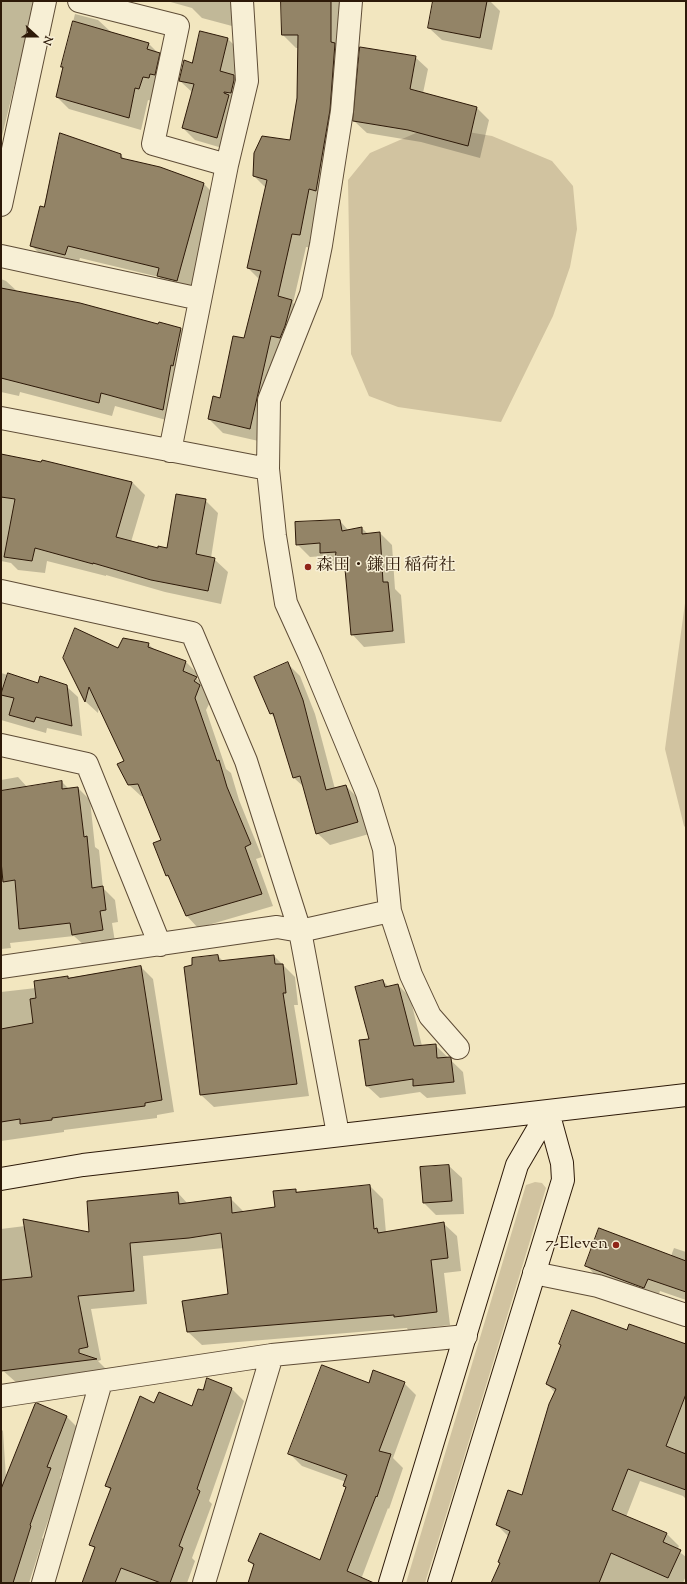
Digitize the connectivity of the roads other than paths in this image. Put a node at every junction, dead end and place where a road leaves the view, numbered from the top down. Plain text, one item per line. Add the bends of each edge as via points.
1 (45, 1) edge
2 (79, 1) edge
3 (242, 1) edge
4 (352, 1) edge
5 (227, 165) junction
6 (1, 205) edge
7 (1, 256) edge
8 (200, 299) junction
9 (1, 418) edge
10 (170, 451) junction
11 (268, 469) junction
12 (1, 591) edge
13 (1, 745) edge
14 (390, 911) junction
15 (300, 930) junction
16 (160, 945) junction
17 (1, 967) edge
18 (458, 1048) dead end
19 (686, 1095) edge
20 (548, 1112) junction
21 (338, 1134) junction
22 (1, 1179) edge
23 (534, 1274) junction
24 (686, 1315) edge
25 (466, 1336) junction
26 (272, 1355) junction
27 (101, 1382) junction
28 (1, 1396) edge
29 (43, 1583) edge
30 (204, 1583) edge
31 (390, 1583) edge
32 (439, 1583) edge

1 - 6 street
2 - 5 street via 178,26 153,144
3 - 5 street via 247,81
4 - 11 street via 342,111 321,245 311,294 269,400
5 - 8 street
7 - 8 street
8 - 10 street
9 - 10 street
10 - 11 street
11 - 14 street via 286,603 367,793 384,849
12 - 15 street via 192,633 246,761
13 - 16 street via 87,764
14 - 15 street
14 - 18 street via 411,975 430,1016
15 - 16 street via 277,927
15 - 21 street
16 - 17 street
19 - 20 street
20 - 21 street
20 - 23 street via 562,1163 563,1180
20 - 25 street via 517,1165
21 - 22 street via 83,1164
23 - 24 street via 598,1286
23 - 32 street
25 - 26 street
25 - 31 street
26 - 27 street
26 - 30 street
27 - 28 street
27 - 29 street

